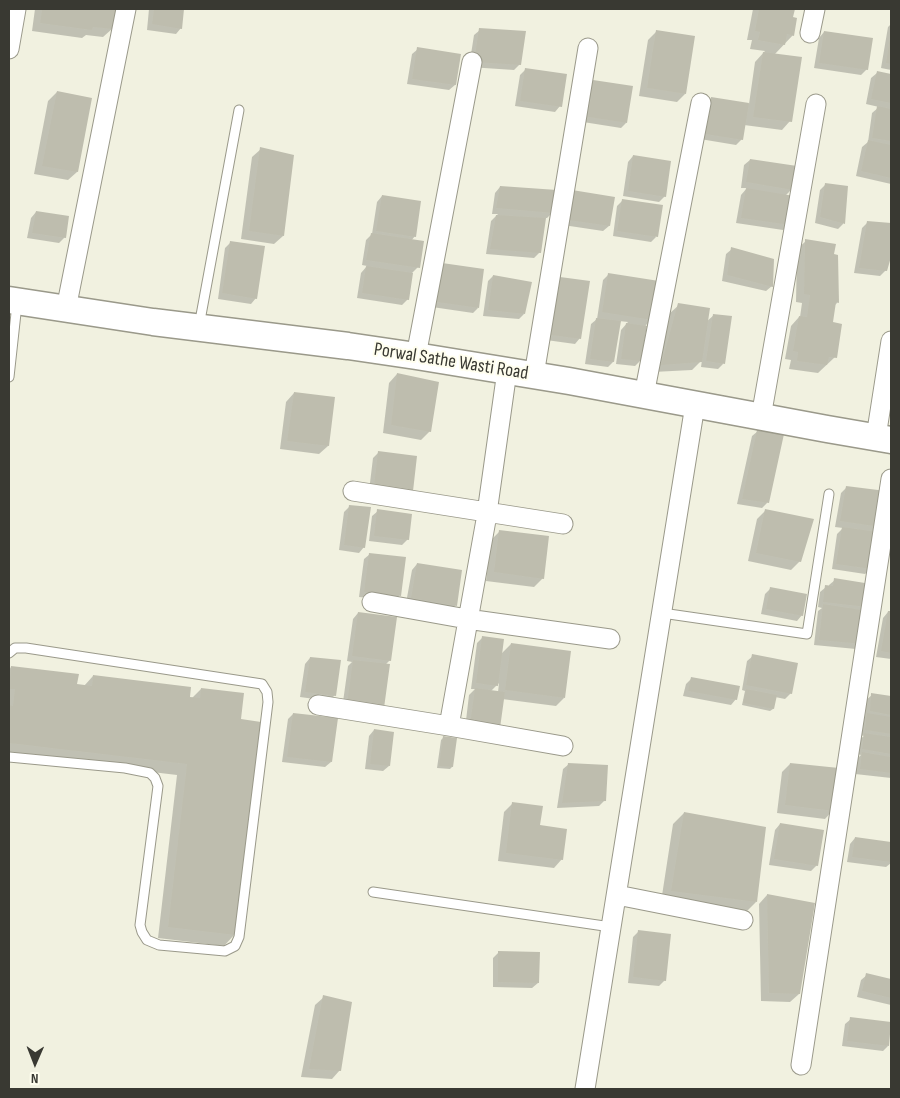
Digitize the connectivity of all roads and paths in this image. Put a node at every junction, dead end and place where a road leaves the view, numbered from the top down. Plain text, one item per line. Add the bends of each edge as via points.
1 (16, 9) edge
2 (126, 9) edge
3 (815, 9) edge
4 (810, 33) dead end
5 (588, 48) dead end
6 (9, 49) edge
7 (472, 62) dead end
8 (701, 103) dead end
9 (816, 104) dead end
10 (239, 110) dead end
11 (13, 300) edge
12 (66, 309) junction
13 (199, 327) junction
14 (891, 342) edge
15 (416, 356) junction
16 (506, 371) junction
17 (534, 375) junction
18 (9, 377) edge
19 (644, 395) junction
20 (695, 405) junction
21 (761, 417) junction
22 (883, 439) edge
23 (891, 479) edge
24 (353, 492) dead end
25 (830, 494) dead end
26 (486, 513) junction
27 (563, 524) dead end
28 (372, 602) dead end
29 (662, 614) junction
30 (467, 619) junction
31 (610, 639) dead end
32 (9, 653) edge
33 (318, 705) dead end
34 (449, 726) junction
35 (563, 746) dead end
36 (9, 757) edge
37 (373, 892) dead end
38 (617, 895) junction
39 (743, 920) dead end
40 (611, 927) junction
41 (800, 1065) dead end
42 (585, 1089) edge

1 - 6 street
2 - 12 street
3 - 4 street
5 - 17 street
7 - 15 street
8 - 19 street
9 - 21 street
10 - 13 lane
11 - 12 street, Porwal Sathe Wasti Road
11 - 18 lane
12 - 13 street, Porwal Sathe Wasti Road
13 - 15 street, Porwal Sathe Wasti Road
14 - 22 street
15 - 16 street, Porwal Sathe Wasti Road
16 - 17 street, Porwal Sathe Wasti Road
16 - 26 street
17 - 19 street, Porwal Sathe Wasti Road
19 - 20 street, Porwal Sathe Wasti Road
20 - 21 street, Porwal Sathe Wasti Road
20 - 29 street
21 - 22 street, Porwal Sathe Wasti Road
23 - 41 street
24 - 26 street
25 - 29 lane via 807,634
26 - 27 street
26 - 30 street
28 - 30 street
29 - 38 street
30 - 31 street
30 - 34 street
32 - 36 lane via 15,648 26,648 262,684 268,702 236,946 225,951 159,944 148,940 142,932 140,925 158,786 150,773
33 - 34 street
34 - 35 street
37 - 40 lane
38 - 39 street
38 - 40 street
40 - 42 street

